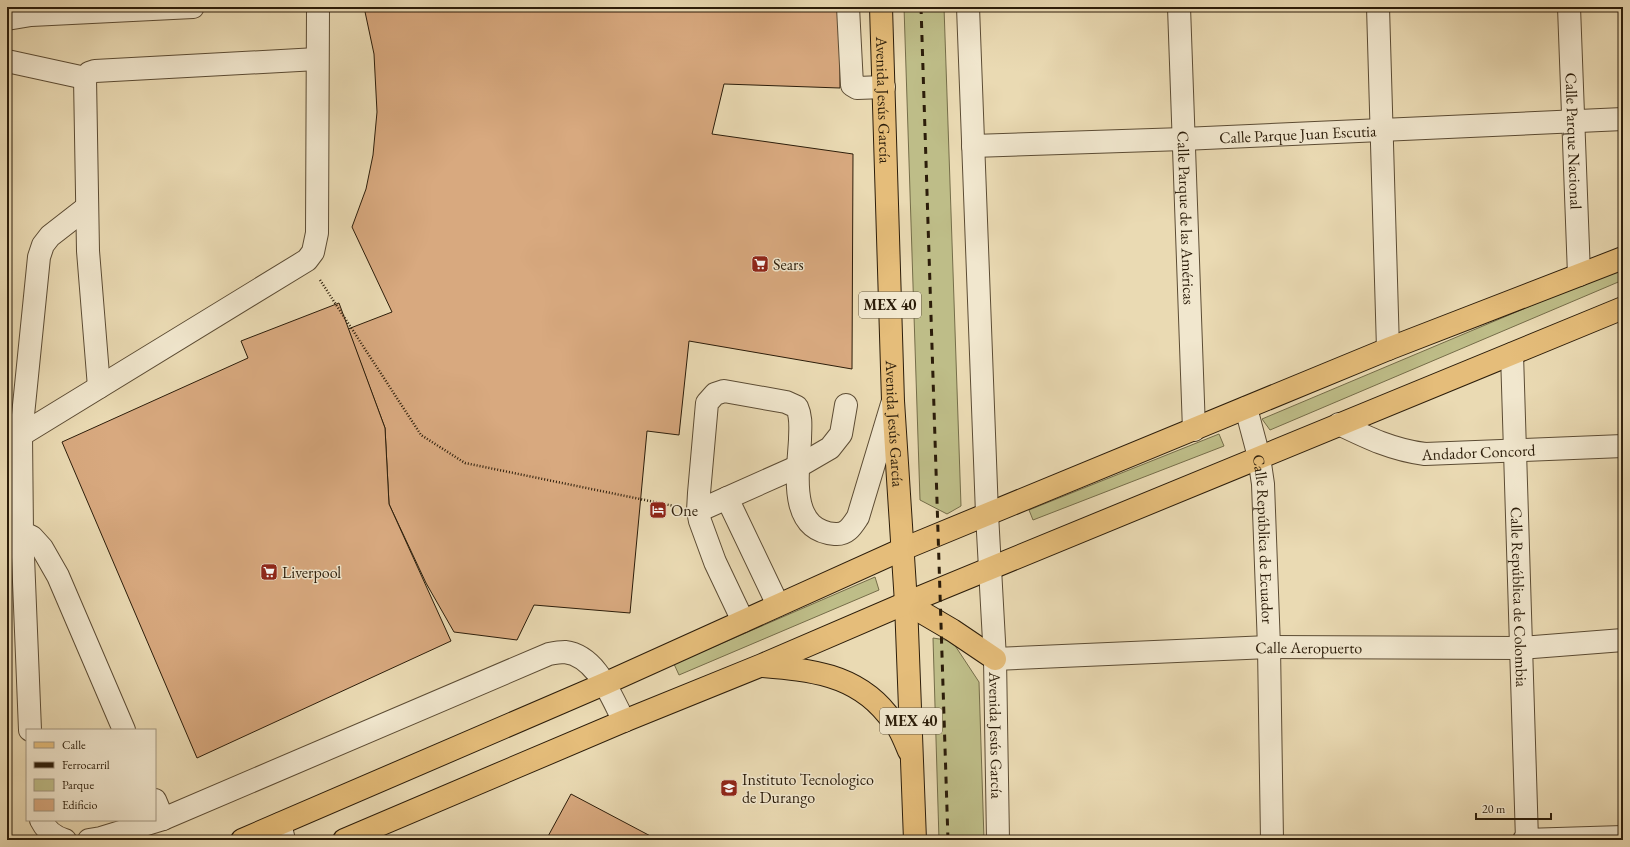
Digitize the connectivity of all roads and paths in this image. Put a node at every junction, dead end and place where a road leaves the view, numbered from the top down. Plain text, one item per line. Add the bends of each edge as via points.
1 (193, 7) edge
2 (318, 7) edge
3 (848, 7) edge
4 (881, 7) edge
5 (968, 7) edge
6 (1179, 7) edge
7 (1378, 7) edge
8 (1569, 7) edge
9 (7, 19) edge
10 (317, 59) junction
11 (7, 61) edge
12 (90, 75) junction
13 (884, 87) junction
14 (1623, 119) edge
15 (1572, 122) junction
16 (1381, 130) junction
17 (1183, 139) junction
18 (973, 146) junction
19 (86, 208) junction
20 (1623, 258) edge
21 (307, 260) junction
22 (1579, 275) junction
23 (1623, 308) edge
24 (1388, 349) junction
25 (1512, 354) junction
26 (99, 387) junction
27 (893, 401) junction
28 (846, 405) dead end
29 (1246, 408) junction
30 (1339, 424) junction
31 (1194, 430) junction
32 (21, 435) junction
33 (1623, 446) edge
34 (1515, 450) junction
35 (1259, 457) junction
36 (799, 466) junction
37 (727, 498) junction
38 (698, 511) junction
39 (987, 514) junction
40 (15, 537) edge
41 (902, 549) junction
42 (990, 568) junction
43 (906, 603) junction
44 (778, 605) junction
45 (743, 621) junction
46 (1623, 640) edge
47 (1269, 647) junction
48 (1521, 648) junction
49 (994, 659) junction
50 (762, 665) junction
51 (604, 684) junction
52 (624, 721) junction
53 (30, 729) edge
54 (124, 729) edge
55 (912, 759) junction
56 (159, 810) edge
57 (42, 821) edge
58 (136, 821) edge
59 (282, 832) edge
60 (914, 837) edge
61 (1623, 837) edge
62 (65, 840) edge
63 (89, 840) edge
64 (242, 840) edge
65 (344, 840) edge
66 (998, 840) edge
67 (1272, 840) edge
68 (1524, 840) edge
69 (1527, 840) edge

1 - 9 street via 31,15
2 - 10 street
3 - 13 street via 852,85 857,88
4 - 13 main road, Avenida Jesús García / MEX 40
5 - 18 street, Avenida Jesús García
6 - 17 street, Calle Parque de las Américas
7 - 16 street
8 - 15 street, Calle Parque Nacional
10 - 12 street
10 - 21 street via 317,233 313,252
11 - 12 street
12 - 19 street
13 - 27 main road, Avenida Jesús García / MEX 40
14 - 15 street, Calle Parque Juan Escutia
15 - 16 street, Calle Parque Juan Escutia
15 - 22 street, Calle Parque Nacional
16 - 17 street, Calle Parque Juan Escutia
16 - 24 street
17 - 18 street, Calle Parque Juan Escutia
17 - 31 street, Calle Parque de las Américas
18 - 39 street, Avenida Jesús García
19 - 26 street
19 - 32 street via 50,236 43,245 39,257
20 - 22 main road
21 - 26 street
21 - 38 path via 421,435 465,463
22 - 24 main road
23 - 25 main road
24 - 29 main road
25 - 30 main road
25 - 34 street, Calle República de Colombia
26 - 32 street
27 - 36 street via 858,517 847,532 839,535 822,531 812,526 804,517 800,506
27 - 41 main road, Avenida Jesús García / MEX 40
28 - 36 street via 841,434 836,441 830,448
29 - 31 main road
29 - 35 street, Calle República de Ecuador
30 - 34 street, Andador Concord via 1405,452 1425,454
30 - 35 main road
31 - 39 main road
32 - 40 street
33 - 34 street, Andador Concord
34 - 48 street, Calle República de Colombia
35 - 42 main road
35 - 47 street, Calle República de Ecuador
36 - 37 street
36 - 38 street via 801,420 796,407 786,402 724,391 715,394 707,403
37 - 38 street
37 - 44 street
38 - 45 street via 704,536
39 - 41 main road
39 - 42 street, Avenida Jesús García
40 - 53 street
40 - 54 street via 32,537 42,548 58,576
41 - 43 main road, Avenida Jesús García / MEX 40
41 - 44 main road
42 - 43 main road
42 - 49 street, Avenida Jesús García
43 - 49 main road
43 - 50 main road
43 - 55 main road, Avenida Jesús García / MEX 40
44 - 45 main road
45 - 51 main road
46 - 48 street, Calle Aeropuerto
47 - 48 street, Calle Aeropuerto
47 - 49 street, Calle Aeropuerto
47 - 67 street, Calle República de Ecuador
48 - 69 street, Calle República de Colombia
49 - 66 street, Avenida Jesús García
50 - 52 main road
50 - 55 main road via 806,670 835,677 859,689 880,705 898,728
51 - 52 street
51 - 56 street via 592,667 584,661 565,652 549,654
51 - 59 main road
52 - 65 main road
55 - 60 main road, Avenida Jesús García / MEX 40
57 - 62 street via 45,828 57,838
58 - 63 street via 101,838
59 - 64 main road
61 - 69 street
68 - 69 street

